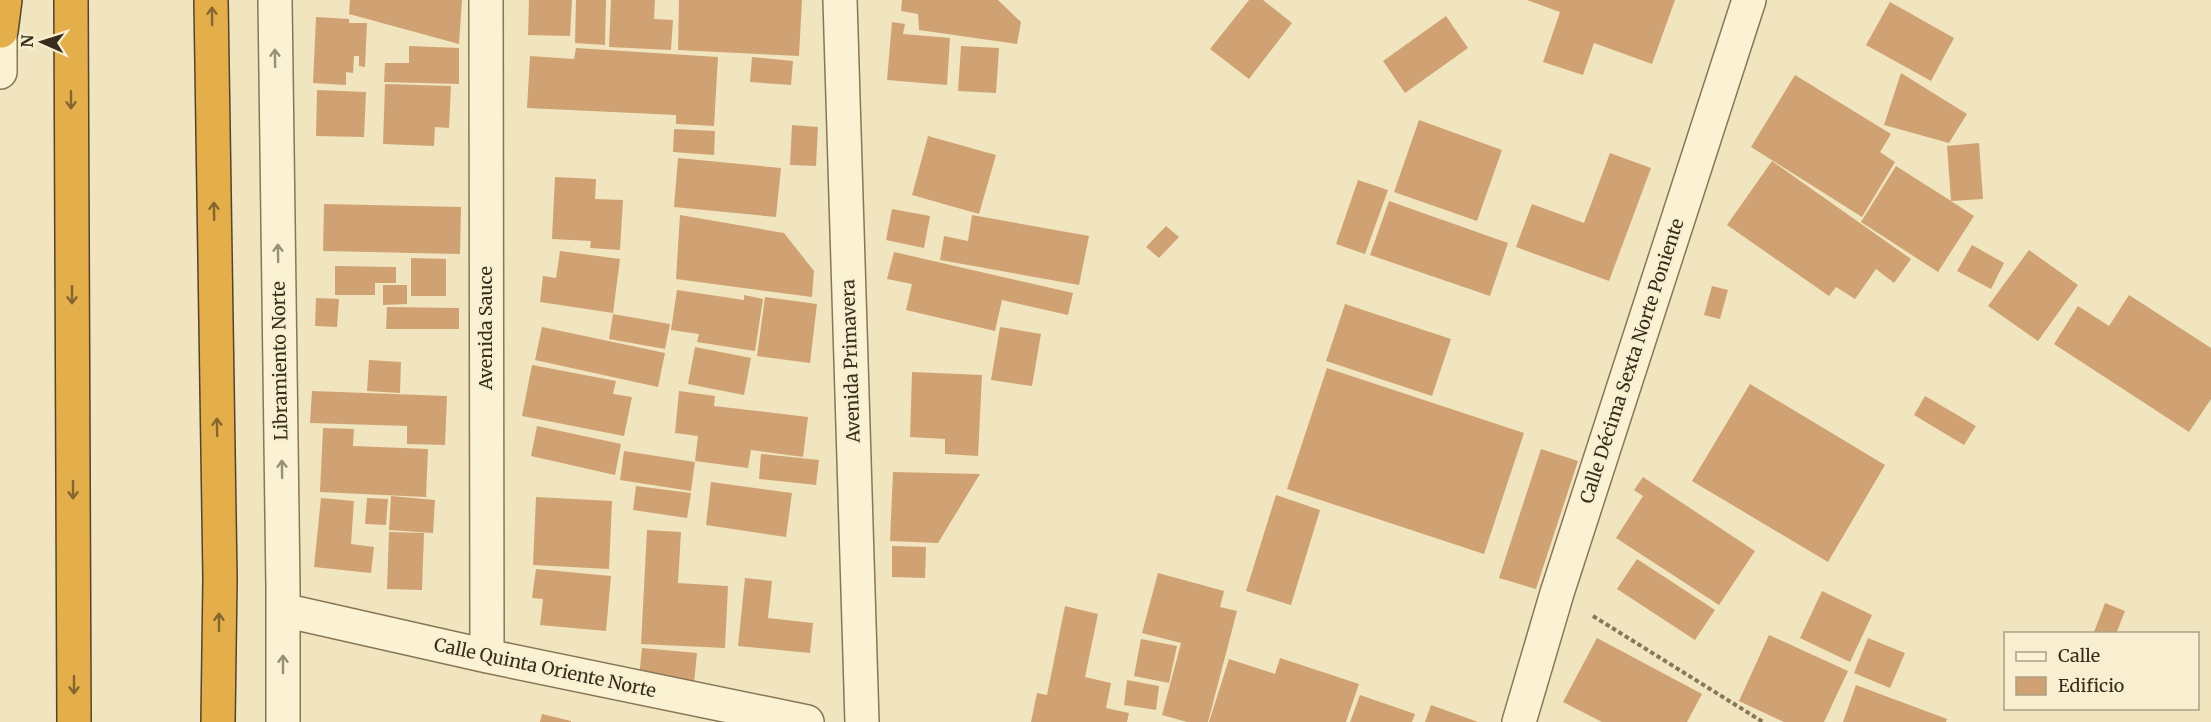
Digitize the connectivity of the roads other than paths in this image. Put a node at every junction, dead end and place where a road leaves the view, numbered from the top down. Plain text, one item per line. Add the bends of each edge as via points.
1 (71, 0) edge
2 (211, 0) edge
3 (274, 0) edge
4 (486, 0) edge
5 (840, 0) edge
6 (1749, 0) edge
7 (2, 13) edge
8 (0, 72) edge
9 (283, 610) junction
10 (487, 656) junction
11 (74, 722) edge
12 (219, 722) edge
13 (283, 722) edge
14 (807, 722) edge
15 (862, 722) edge
16 (1519, 722) edge

1 -> 11 highway
12 -> 2 highway
9 -> 3 street, Libramiento Norte
4 - 10 street, Avenida Sauce
5 - 15 street, Avenida Primavera
6 - 16 street, Calle Décima Sexta Norte Poniente
7 - 8 street
9 - 10 street, Calle Quinta Oriente Norte
13 -> 9 street, Libramiento Norte
10 - 14 street, Calle Quinta Oriente Norte

